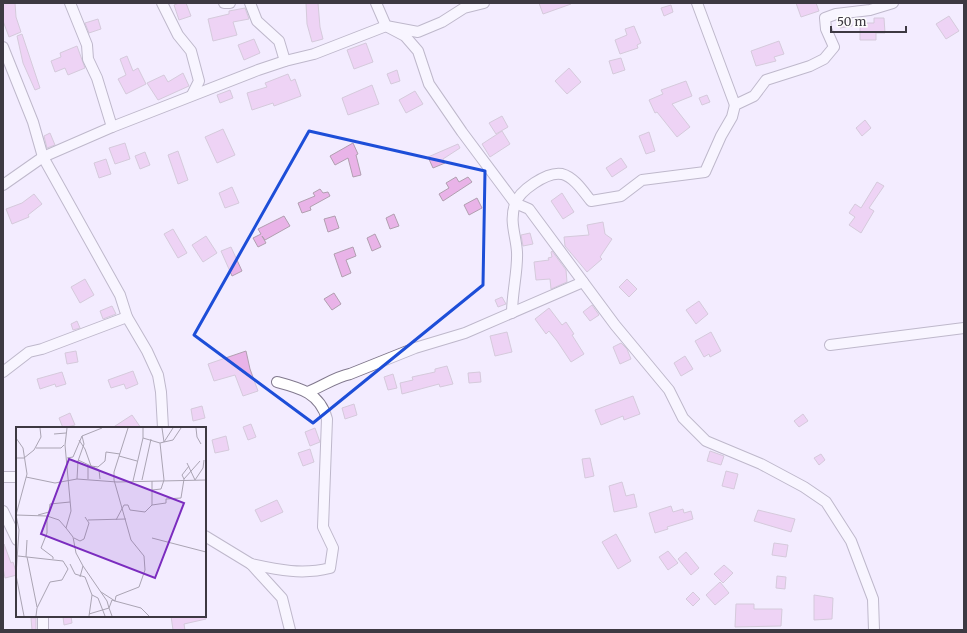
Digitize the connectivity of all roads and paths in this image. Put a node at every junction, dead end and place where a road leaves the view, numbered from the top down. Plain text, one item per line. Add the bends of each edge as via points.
1 (70, 3) edge
2 (162, 3) edge
3 (224, 3) edge
4 (230, 3) edge
5 (250, 3) edge
6 (376, 3) edge
7 (484, 3) edge
8 (697, 3) edge
9 (893, 3) edge
10 (386, 26) junction
11 (3, 47) edge
12 (285, 61) junction
13 (192, 95) junction
14 (735, 105) junction
15 (112, 127) junction
16 (43, 158) junction
17 (3, 185) edge
18 (515, 203) junction
19 (583, 282) junction
20 (512, 313) junction
21 (127, 316) junction
22 (964, 328) edge
23 (830, 345) dead end
24 (3, 372) edge
25 (277, 382) dead end
26 (308, 392) junction
27 (163, 427) edge
28 (3, 477) edge
29 (16, 477) edge
30 (3, 511) edge
31 (206, 537) edge
32 (16, 538) edge
33 (251, 564) junction
34 (43, 617) edge
35 (43, 630) edge
36 (290, 630) edge
37 (874, 630) edge

1 - 15 street via 88,45 88,60 97,78
2 - 13 street via 178,35 191,51 199,81
3 - 4 street
5 - 12 street via 256,21 279,41
6 - 10 street
7 - 10 street via 464,8 442,22 418,32
8 - 14 street
9 - 14 street via 825,18 826,29 834,47 824,59 766,80 754,96
10 - 12 street via 314,54
10 - 18 street via 405,36 418,51 429,84
11 - 16 street via 33,122
12 - 13 street
13 - 15 street
14 - 18 street via 732,117 720,136 705,172 642,180 621,196 590,201 576,183 562,174 550,175 532,184
15 - 16 street
16 - 17 street
16 - 21 street via 120,295
18 - 19 street via 529,209
18 - 20 street via 512,227 517,252
19 - 20 street
19 - 37 street via 669,390 683,418 706,441 761,464 826,502 851,541 873,599
20 - 26 street via 465,333 415,348 340,376
21 - 24 street via 29,352
21 - 27 street via 158,375
22 - 23 street
25 - 26 street
26 - 33 street via 324,410 327,419 323,527 333,548 330,568 313,572 289,572
28 - 29 street
30 - 32 street
31 - 33 street
33 - 36 street via 282,598
34 - 35 street

